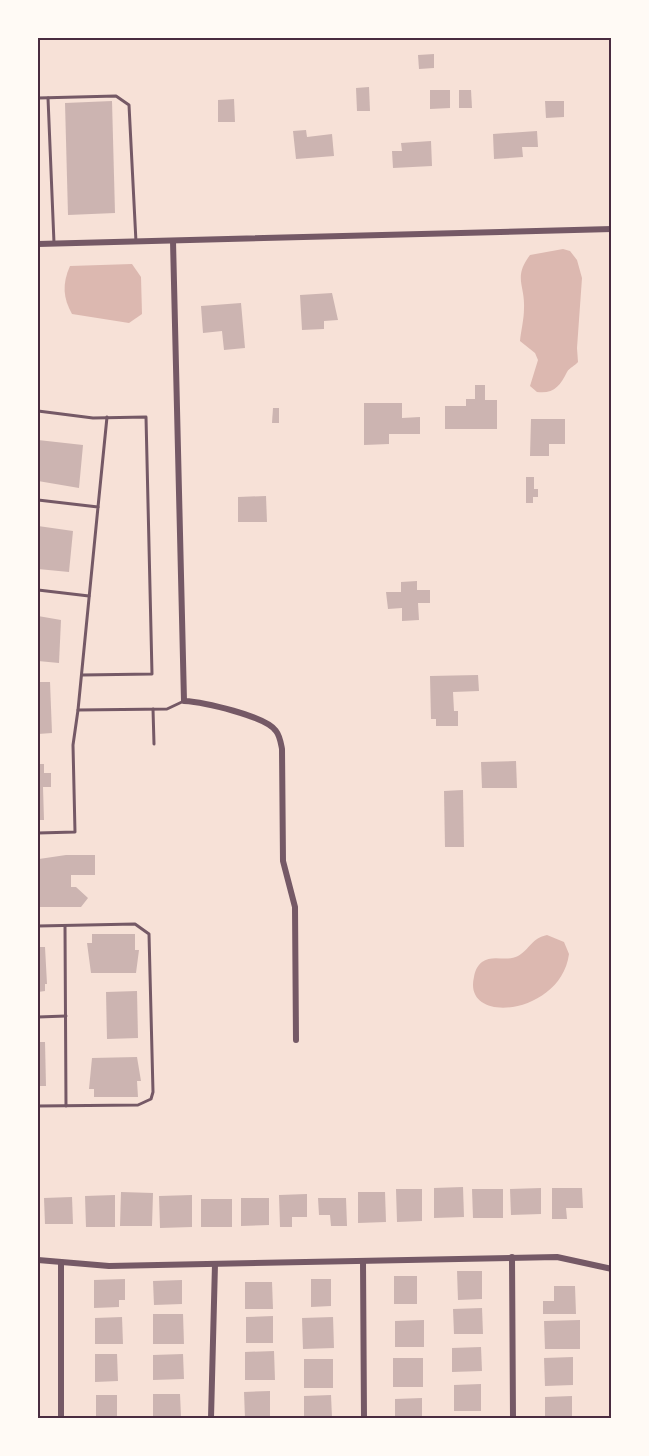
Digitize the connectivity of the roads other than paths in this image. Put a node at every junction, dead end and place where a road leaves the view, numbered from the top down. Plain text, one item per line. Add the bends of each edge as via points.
1 (38, 98) edge
2 (48, 98) junction
3 (612, 229) edge
4 (172, 241) junction
5 (136, 242) junction
6 (38, 244) edge
7 (54, 244) junction
8 (38, 411) edge
9 (107, 417) junction
10 (38, 500) edge
11 (98, 507) junction
12 (38, 590) edge
13 (89, 596) junction
14 (82, 675) junction
15 (184, 701) junction
16 (153, 709) junction
17 (78, 710) junction
18 (154, 744) dead end
19 (38, 833) edge
20 (65, 926) junction
21 (38, 927) edge
22 (66, 1016) junction
23 (38, 1017) edge
24 (296, 1040) dead end
25 (38, 1106) edge
26 (66, 1106) junction
27 (512, 1257) junction
28 (38, 1260) edge
29 (363, 1261) junction
30 (61, 1263) junction
31 (214, 1264) junction
32 (612, 1269) edge
33 (62, 1419) edge
34 (211, 1419) edge
35 (364, 1419) edge
36 (513, 1419) edge

1 - 2 lane
2 - 5 lane via 116,96 129,105
2 - 7 lane
3 - 4 street
4 - 5 street
4 - 15 street
5 - 7 street
6 - 7 street
8 - 9 lane
9 - 11 lane
9 - 14 lane via 146,417 152,674
10 - 11 lane
11 - 13 lane
12 - 13 lane
13 - 14 lane
14 - 17 lane
15 - 16 lane via 167,709
15 - 24 street via 265,722 277,731 282,749 283,861 295,906
16 - 17 lane
16 - 18 lane
17 - 19 lane via 73,745 75,832
20 - 21 lane
20 - 22 lane
20 - 26 lane via 135,924 149,934 153,1092 151,1098 138,1105
22 - 23 lane
22 - 26 lane
25 - 26 lane
27 - 29 street
27 - 32 street via 574,1258
27 - 36 street
28 - 30 street
29 - 31 street
29 - 35 street
30 - 31 street
30 - 33 street
31 - 34 street

